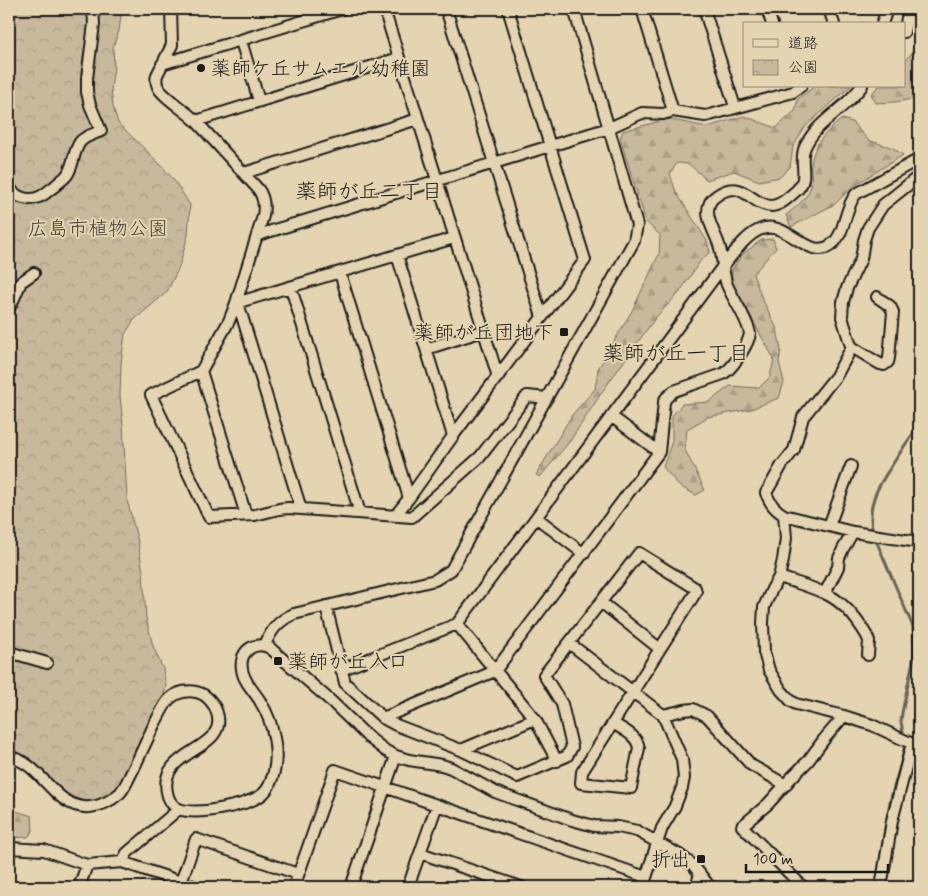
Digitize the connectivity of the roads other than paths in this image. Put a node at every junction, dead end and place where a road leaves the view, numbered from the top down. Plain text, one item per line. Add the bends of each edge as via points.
1 (93, 9) edge
2 (171, 9) edge
3 (342, 9) edge
4 (384, 9) edge
5 (446, 9) edge
6 (508, 9) edge
7 (574, 9) edge
8 (642, 9) edge
9 (704, 9) edge
10 (767, 9) edge
11 (830, 9) edge
12 (887, 9) edge
13 (909, 9) edge
14 (771, 22) edge
15 (833, 22) edge
16 (883, 22) edge
17 (906, 23) edge
18 (241, 41) junction
19 (399, 58) junction
20 (162, 64) junction
21 (795, 88) edge
22 (860, 88) edge
23 (259, 101) junction
24 (735, 107) junction
25 (673, 111) junction
26 (418, 119) junction
27 (196, 121) junction
28 (609, 128) junction
29 (550, 146) junction
30 (919, 159) edge
31 (493, 163) junction
32 (244, 173) junction
33 (919, 176) edge
34 (436, 181) junction
35 (9, 186) edge
36 (258, 235) junction
37 (454, 238) junction
38 (397, 255) junction
39 (723, 266) junction
40 (34, 272) dead end
41 (340, 273) junction
42 (291, 288) junction
43 (878, 298) dead end
44 (237, 303) junction
45 (9, 308) edge
46 (542, 317) junction
47 (483, 331) junction
48 (852, 347) junction
49 (426, 349) junction
50 (201, 371) junction
51 (498, 377) junction
52 (547, 398) junction
53 (611, 416) junction
54 (453, 436) junction
55 (659, 452) junction
56 (851, 466) dead end
57 (409, 498) junction
58 (301, 509) junction
59 (360, 513) junction
60 (246, 515) junction
61 (784, 515) junction
62 (395, 516) junction
63 (537, 518) junction
64 (830, 526) junction
65 (853, 532) junction
66 (919, 542) edge
67 (584, 554) junction
68 (779, 577) junction
69 (825, 593) junction
70 (601, 602) junction
71 (326, 606) junction
72 (457, 624) junction
73 (569, 643) junction
74 (265, 645) junction
75 (660, 650) junction
76 (9, 652) edge
77 (868, 655) dead end
78 (47, 664) dead end
79 (342, 670) junction
80 (496, 671) junction
81 (633, 691) junction
82 (663, 715) junction
83 (844, 716) junction
84 (383, 718) junction
85 (535, 719) junction
86 (613, 723) junction
87 (910, 743) edge
88 (461, 750) junction
89 (396, 756) junction
90 (9, 757) edge
91 (557, 761) junction
92 (786, 785) junction
93 (386, 787) junction
94 (437, 805) junction
95 (179, 809) junction
96 (658, 842) junction
97 (9, 848) edge
98 (420, 853) junction
99 (122, 862) junction
100 (86, 865) junction
101 (298, 874) junction
102 (700, 874) junction
103 (181, 882) junction
104 (644, 882) edge
105 (79, 887) edge
106 (196, 887) edge
107 (294, 887) edge
108 (351, 887) edge
109 (408, 887) edge
110 (521, 887) edge
111 (696, 887) edge
112 (710, 887) edge
113 (803, 887) edge
114 (881, 887) edge

1 - 35 street via 86,92 101,131 84,138 66,176 43,195 26,198 15,194
2 - 20 street via 172,45
3 - 18 street
4 - 19 street
5 - 31 street
6 - 29 street
7 - 28 street
8 - 25 street
9 - 24 street
10 - 14 street
11 - 15 street
12 - 16 street
13 - 17 street
18 - 20 street
18 - 23 street
19 - 23 street
19 - 26 street
20 - 27 street via 156,79 158,88
21 - 24 street
22 - 39 street via 819,126 808,141 803,155 803,183 780,203 768,205 734,189 715,196 708,208 709,217
23 - 27 street
24 - 25 street via 705,116
25 - 28 street via 642,113
26 - 32 street
26 - 34 street
27 - 32 street
28 - 29 street
28 - 52 street via 637,225 634,241
29 - 31 street
29 - 46 street via 585,260
30 - 39 street via 856,194 837,238 828,247 814,248 781,230 763,229 752,234
31 - 34 street
31 - 46 street
32 - 36 street via 263,199 264,210
33 - 48 street via 883,204 868,228 861,259 843,302 842,317
34 - 36 street
34 - 37 street
36 - 44 street
37 - 38 street
37 - 47 street
38 - 41 street
38 - 49 street
39 - 53 street
39 - 55 street via 727,284 749,329 750,338 727,372 674,391 666,398
40 - 45 street via 20,282
41 - 42 street
41 - 57 street
42 - 44 street
42 - 59 street
43 - 48 street via 894,312 888,362 880,364
44 - 50 street
44 - 58 street
46 - 51 street
47 - 49 street
47 - 51 street
48 - 61 street via 836,376 803,417 794,450 766,493 770,504
49 - 54 street
50 - 60 street
50 - 60 street via 151,395 210,517
51 - 54 street
52 - 62 street via 527,396 480,457 463,473 412,517
52 - 71 street via 450,570 435,580
53 - 55 street
53 - 63 street
54 - 57 street
55 - 67 street
56 - 64 street
57 - 62 street
58 - 59 street
58 - 60 street
59 - 62 street
61 - 64 street
61 - 68 street via 786,546
63 - 67 street
63 - 72 street
64 - 65 street
65 - 66 street
65 - 69 street
67 - 80 street
68 - 69 street
68 - 83 street via 764,607 767,664 791,701
69 - 77 street via 850,613 860,626 869,641
70 - 73 street
70 - 75 street
70 - 75 street via 639,554 695,588 696,592
71 - 74 street via 280,621
71 - 79 street
72 - 79 street
72 - 80 street
73 - 81 street
73 - 91 street via 544,675 562,704 572,747 567,756
74 - 89 street via 368,737
74 - 95 street via 247,650 241,664 244,677 268,716 273,733 275,764 271,782 262,795 227,808 205,811
75 - 81 street
76 - 78 street
79 - 84 street via 345,683
80 - 84 street
80 - 85 street
81 - 82 street
81 - 86 street
82 - 92 street via 693,709 707,716 751,765
82 - 96 street via 682,759 684,778
83 - 87 street
83 - 92 street
84 - 88 street
85 - 88 street
85 - 91 street
86 - 86 street via 638,742 631,788 581,783 582,772
87 - 114 street
88 - 91 street via 517,777
89 - 93 street
89 - 96 street via 451,768 495,792 572,820 637,831
90 - 95 street via 24,762 64,800 77,806 100,806 120,792 128,780 167,701 186,691 197,692 214,705 217,728 204,744 171,767 166,789 171,803
92 - 113 street via 742,826
93 - 94 street
93 - 101 street via 335,770
93 - 108 street
94 - 98 street
94 - 104 street
95 - 99 street via 127,853
96 - 102 street via 693,865
96 - 104 street
97 - 100 street via 44,850
98 - 109 street
98 - 110 street
99 - 100 street
99 - 103 street
100 - 105 street
101 - 103 street via 196,839
101 - 107 street
102 - 111 street
102 - 112 street
103 - 106 street

